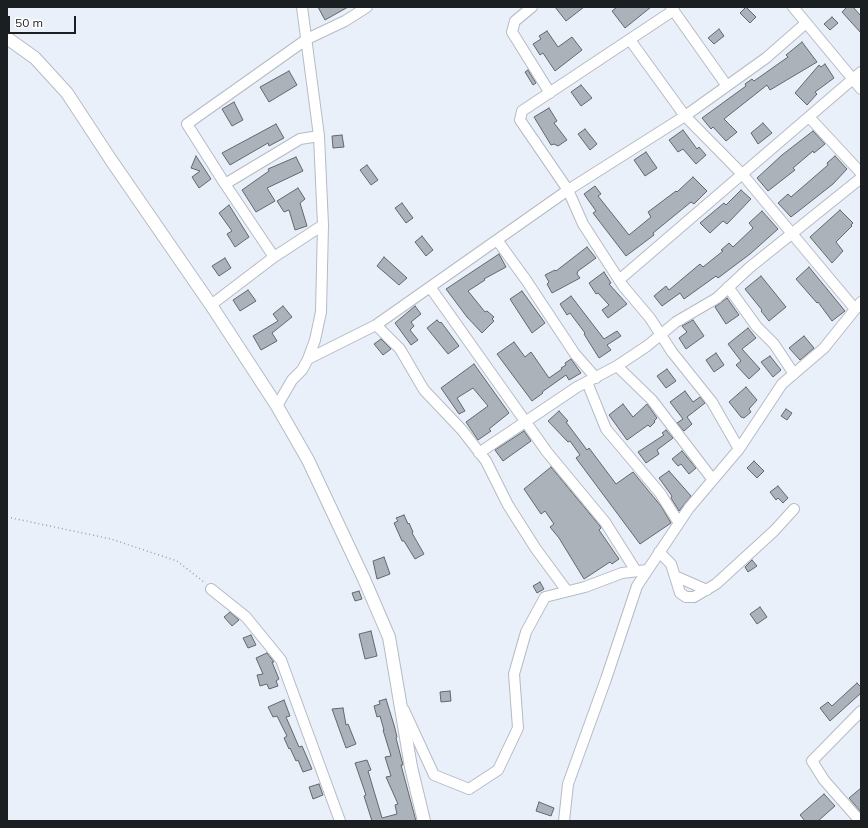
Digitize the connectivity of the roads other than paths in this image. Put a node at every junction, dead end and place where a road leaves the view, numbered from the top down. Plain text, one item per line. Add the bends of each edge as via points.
1 (302, 7) edge
2 (367, 7) edge
3 (532, 7) edge
4 (673, 9) edge
5 (798, 9) edge
6 (806, 23) junction
7 (7, 38) edge
8 (307, 39) junction
9 (630, 40) junction
10 (857, 76) edge
11 (727, 86) junction
12 (861, 88) edge
13 (550, 93) junction
14 (685, 116) junction
15 (809, 118) junction
16 (319, 136) junction
17 (861, 173) edge
18 (743, 175) junction
19 (861, 178) edge
20 (225, 184) junction
21 (568, 190) junction
22 (323, 225) junction
23 (792, 234) junction
24 (497, 240) junction
25 (274, 257) junction
26 (619, 280) junction
27 (430, 287) junction
28 (728, 287) junction
29 (211, 305) junction
30 (858, 305) edge
31 (376, 325) junction
32 (660, 335) junction
33 (308, 358) junction
34 (617, 366) junction
35 (794, 374) junction
36 (592, 380) junction
37 (277, 406) junction
38 (527, 421) junction
39 (739, 449) junction
40 (480, 453) junction
41 (713, 480) junction
42 (794, 508) dead end
43 (679, 523) junction
44 (659, 552) junction
45 (648, 570) junction
46 (636, 572) junction
47 (675, 576) junction
48 (211, 588) road end
49 (707, 590) junction
50 (567, 591) junction
51 (400, 703) junction
52 (861, 711) edge
53 (340, 821) edge
54 (424, 821) edge
55 (564, 821) edge
56 (860, 821) edge

1 - 8 street
2 - 8 street
3 - 13 street via 515,21 512,32
4 - 9 street
4 - 11 street
5 - 6 street
6 - 10 street
6 - 11 street via 766,58
7 - 29 main road via 35,58 67,93 110,160
8 - 16 street
8 - 20 street via 188,124
9 - 13 street
9 - 14 street
10 - 12 street
10 - 15 street
11 - 14 street
13 - 21 street via 522,111 520,120
14 - 18 street
14 - 21 street
15 - 17 street
15 - 18 street
16 - 20 street via 300,139
16 - 22 street
18 - 23 street
18 - 26 street
19 - 23 street
20 - 25 street
21 - 24 street
21 - 26 street via 583,224
22 - 25 street
22 - 33 street via 321,312
23 - 28 street
23 - 30 street
24 - 27 street
24 - 36 street
25 - 29 street
26 - 32 street via 650,318
27 - 31 street
27 - 38 street
28 - 32 street via 716,298 676,322
28 - 35 street via 757,327 774,344
29 - 37 main road
30 - 35 street via 824,348
31 - 33 street
31 - 40 street via 400,349 424,390
32 - 34 street
32 - 39 street via 712,402
33 - 37 street
34 - 36 street
34 - 41 street via 652,400
35 - 39 street via 782,384
36 - 38 street via 577,387
36 - 43 street via 606,429 660,493
37 - 51 main road via 308,460 384,622 390,637
38 - 40 street
38 - 46 street via 547,452 604,522
39 - 41 street
40 - 50 street via 508,505
41 - 43 street
42 - 49 street via 774,531
43 - 44 street
44 - 45 street
44 - 47 street via 671,564
45 - 46 street
45 - 55 street via 637,586 568,784
46 - 50 street via 622,573
47 - 49 street
47 - 49 street via 678,590 686,596 694,597
48 - 53 street via 246,617 281,660
50 - 51 street via 544,597 526,632 514,674 518,728 498,770 469,789 434,775
51 - 54 main road
52 - 56 street via 812,761 824,780

